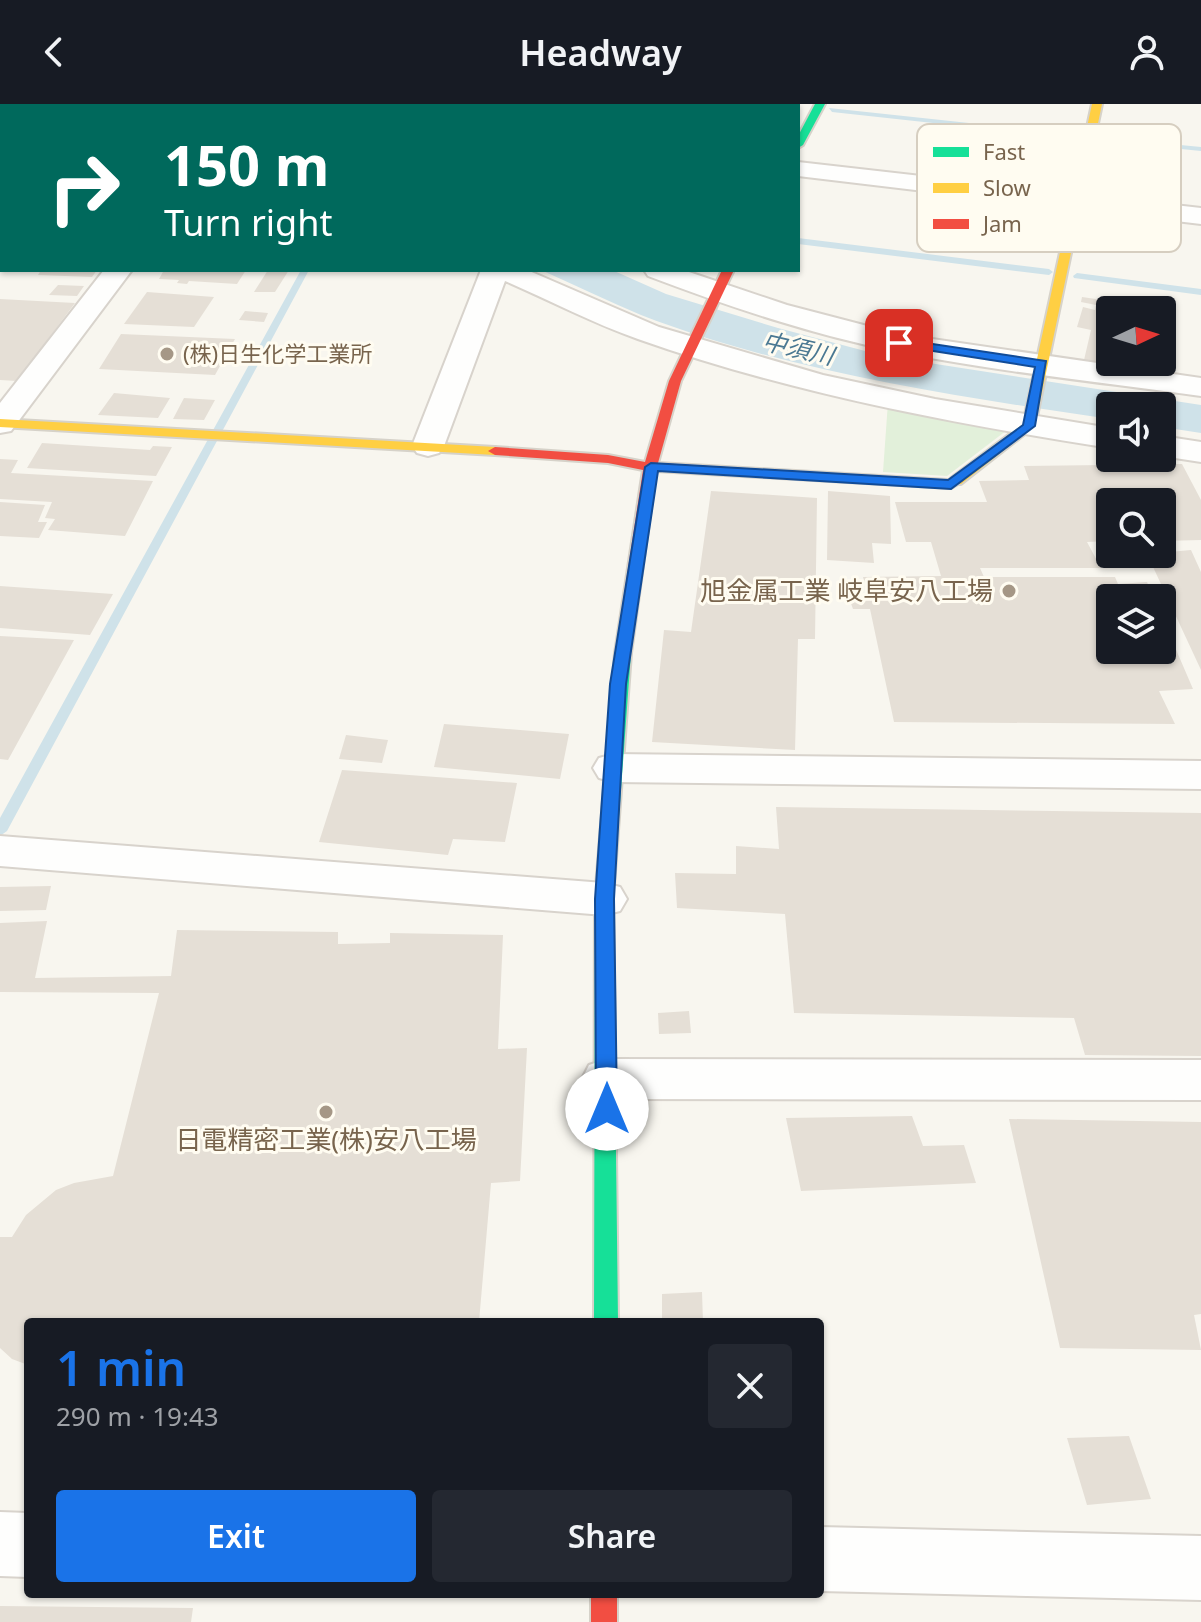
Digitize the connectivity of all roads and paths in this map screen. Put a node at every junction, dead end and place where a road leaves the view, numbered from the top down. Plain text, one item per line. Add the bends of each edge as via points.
1 (820, 104) edge
2 (1097, 104) edge
3 (1093, 124) edge
4 (800, 141) edge
5 (800, 169) edge
6 (917, 183) edge
7 (1181, 214) edge
8 (1201, 216) edge
9 (1066, 252) edge
10 (116, 272) edge
11 (494, 272) edge
12 (509, 272) edge
13 (666, 272) edge
14 (719, 286) edge
15 (690, 344) junction
16 (1041, 369) junction
17 (1201, 387) edge
18 (1030, 422) junction
19 (0, 424) edge
20 (1096, 435) edge
21 (428, 446) junction
22 (1176, 448) edge
23 (1201, 452) edge
24 (651, 467) junction
25 (614, 768) junction
26 (1201, 775) edge
27 (0, 851) edge
28 (604, 899) junction
29 (607, 1079) junction
30 (1201, 1080) edge
31 (606, 1318) edge
32 (0, 1544) edge
33 (24, 1545) edge
34 (824, 1559) edge
35 (1201, 1568) edge
36 (604, 1598) edge
37 (604, 1622) edge

1 - 4 street
2 - 3 street
5 - 6 street
7 - 8 street
9 - 16 street
10 - 19 street
11 - 21 street
12 - 15 street via 644,331
13 - 14 street
14 - 15 street
14 - 16 street via 819,324
15 - 18 street via 812,383
15 - 24 street
16 - 17 street
16 - 18 street
18 - 20 street
18 - 24 street via 951,484
19 - 21 street
21 - 24 street
22 - 23 street
24 - 25 street via 618,684
25 - 26 street
25 - 28 street
27 - 28 street
28 - 29 street
29 - 30 street
29 - 31 street
32 - 33 street
34 - 35 street
36 - 37 street

